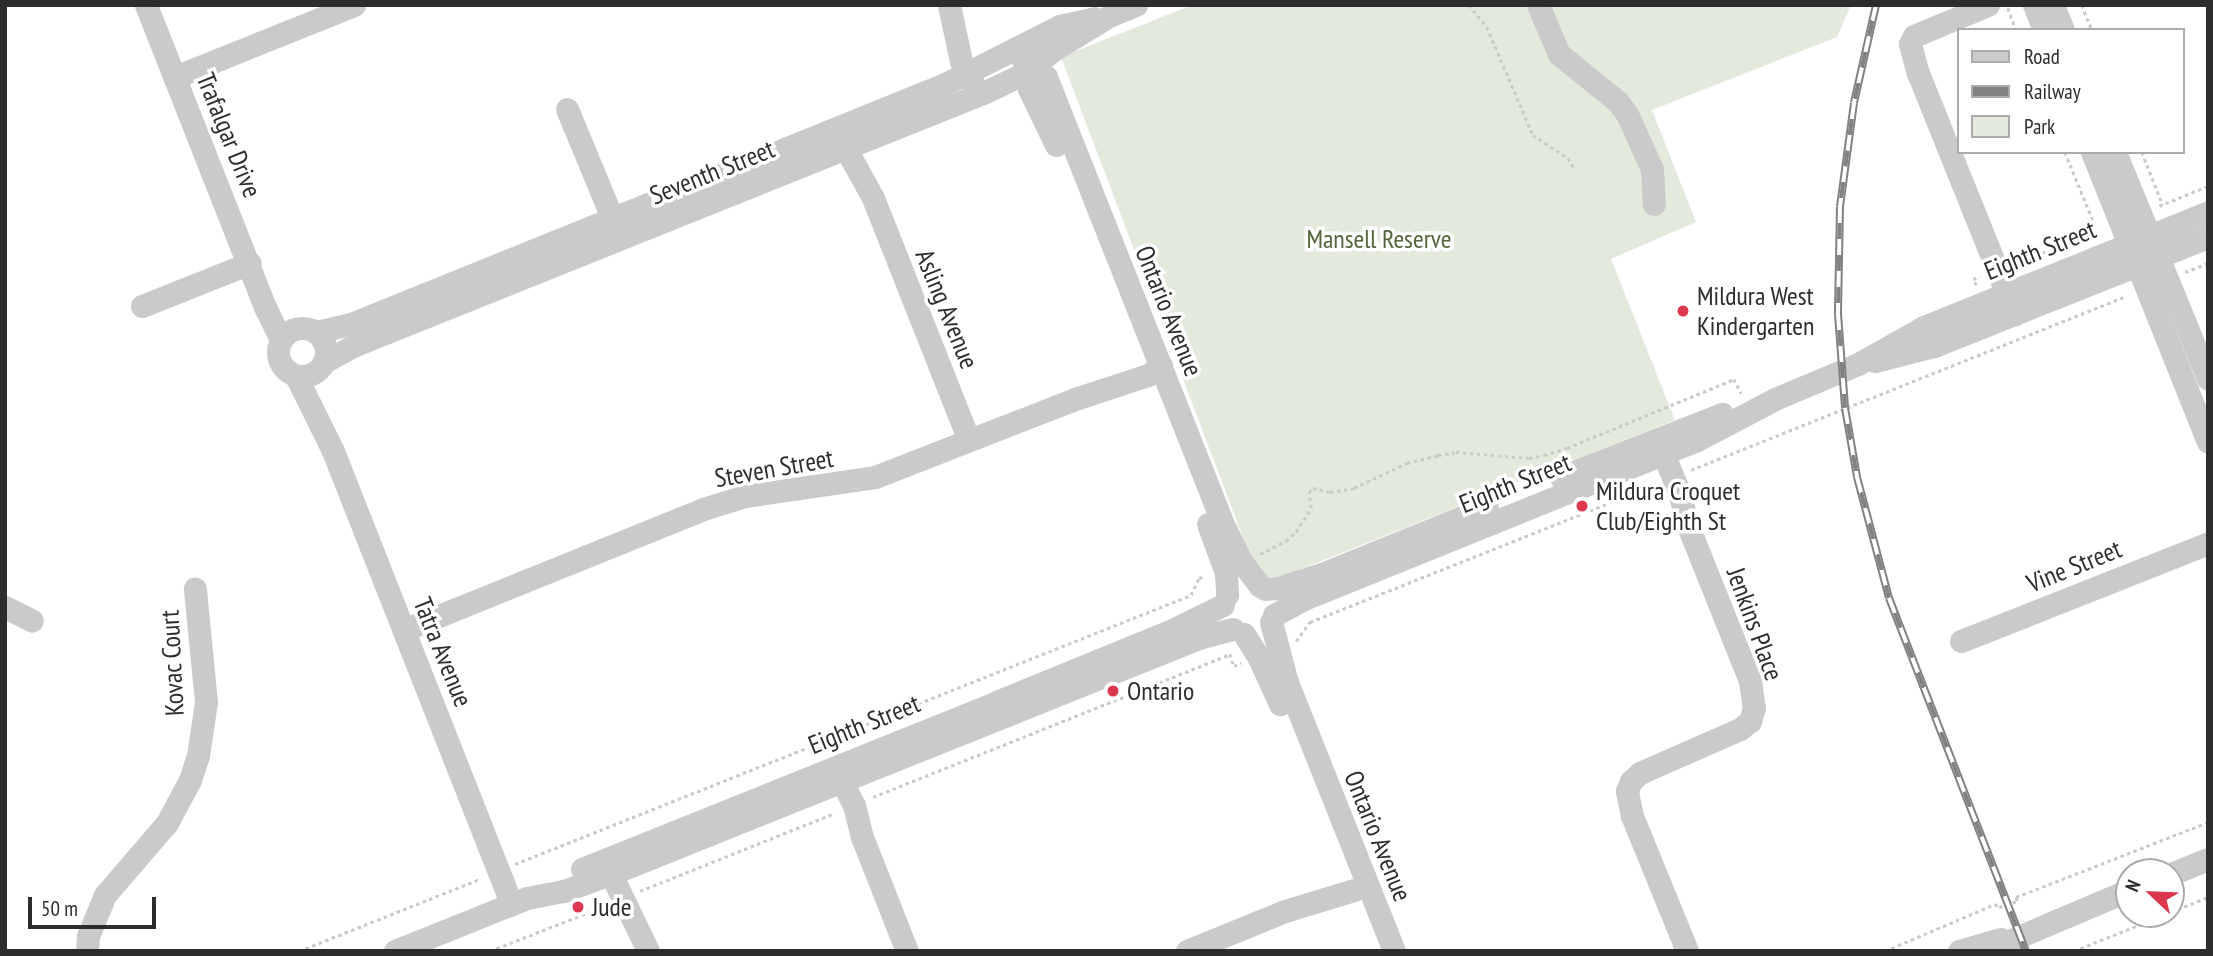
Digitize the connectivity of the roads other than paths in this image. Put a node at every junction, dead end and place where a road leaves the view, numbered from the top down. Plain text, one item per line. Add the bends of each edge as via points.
1 (146, 5) edge
2 (354, 5) edge
3 (1136, 5) edge
4 (1538, 5) edge
5 (1988, 5) edge
6 (2034, 5) edge
7 (2053, 5) edge
8 (951, 9) edge
9 (2043, 28) edge
10 (2062, 28) edge
11 (1025, 58) junction
12 (975, 69) junction
13 (175, 77) junction
14 (983, 93) junction
15 (567, 109) dead end
16 (844, 125) junction
17 (852, 145) junction
18 (2093, 154) edge
19 (2116, 154) edge
20 (1654, 204) dead end
21 (2208, 212) edge
22 (616, 228) junction
23 (2208, 237) edge
24 (2144, 251) junction
25 (250, 263) junction
26 (2010, 304) junction
27 (142, 306) dead end
28 (297, 334) junction
29 (1151, 369) junction
30 (311, 371) junction
31 (2208, 379) edge
32 (1775, 399) junction
33 (969, 440) junction
34 (2208, 442) edge
35 (1659, 455) junction
36 (2208, 543) edge
37 (1233, 564) junction
38 (1262, 587) junction
39 (195, 589) dead end
40 (1225, 600) junction
41 (5, 607) edge
42 (1273, 619) junction
43 (32, 621) dead end
44 (404, 630) junction
45 (1238, 632) junction
46 (1961, 641) dead end
47 (1267, 653) junction
48 (836, 777) junction
49 (2208, 859) edge
50 (616, 866) junction
51 (2185, 868) edge
52 (1352, 884) junction
53 (2115, 896) edge
54 (519, 901) junction
55 (2020, 934) junction
56 (645, 945) edge
57 (86, 951) edge
58 (396, 951) edge
59 (907, 951) edge
60 (1187, 951) edge
61 (1379, 951) edge
62 (1395, 951) edge
63 (1687, 951) edge
64 (1959, 951) edge
65 (1985, 951) edge

1 - 13 street, Trafalgar Drive
2 - 13 street
3 - 11 street, Seventh Street
4 - 20 street via 1559,54 1628,114 1653,170
5 - 26 street via 1914,36 1910,44
6 - 9 street
7 - 10 street
8 - 12 street
11 - 12 street, Seventh Street
11 - 14 street, Seventh Street
11 - 29 street, Ontario Avenue via 1046,77
12 - 14 street
12 - 16 street, Seventh Street
13 - 25 street, Trafalgar Drive
14 - 17 street, Seventh Street
15 - 22 street
16 - 17 street, Asling Avenue
16 - 22 street, Seventh Street
17 - 22 street, Seventh Street
17 - 33 street, Asling Avenue
18 - 24 street
19 - 24 street
21 - 24 street, Eighth Street
22 - 28 street, Seventh Street via 351,324
22 - 30 street, Seventh Street via 355,345
23 - 24 street, Eighth Street
24 - 26 street, Eighth Street
24 - 31 street
24 - 34 street
25 - 27 street
25 - 28 street, Trafalgar Drive via 259,286
26 - 32 street, Eighth Street via 1924,327 1858,364
28 - 30 street via 326,349
28 - 30 street via 278,352 281,365
29 - 33 street, Steven Street
29 - 37 street, Ontario Avenue
30 - 44 street, Tatra Avenue via 320,422
32 - 35 street, Eighth Street
32 - 38 street, Eighth Street via 1686,426 1322,574 1278,588
33 - 44 street, Steven Street via 875,477 727,501
35 - 42 street, Eighth Street via 1324,590
35 - 63 street, Jenkins Place via 1750,681 1754,708 1750,721 1740,729 1640,773 1627,792 1632,816
36 - 46 street, Vine Street
37 - 38 street, Ontario Avenue
37 - 40 street, Ontario Avenue
38 - 40 street via 1245,584
38 - 42 street via 1273,601
39 - 57 street, Kovac Court via 206,702 198,756 167,823 105,895
40 - 45 street via 1225,618
40 - 48 street, Eighth Street
41 - 43 street
42 - 45 street via 1259,633
42 - 47 street, Ontario Avenue
44 - 54 street, Tatra Avenue via 499,870
45 - 47 street, Ontario Avenue
45 - 48 street, Eighth Street via 1199,638
47 - 52 street, Ontario Avenue
47 - 62 street, Ontario Avenue
48 - 50 street, Eighth Street
48 - 59 street
49 - 51 street
50 - 54 street, Eighth Street via 564,891
50 - 56 street
52 - 60 street
52 - 61 street, Ontario Avenue
53 - 55 street
54 - 58 street, Eighth Street
55 - 64 street
55 - 65 street

